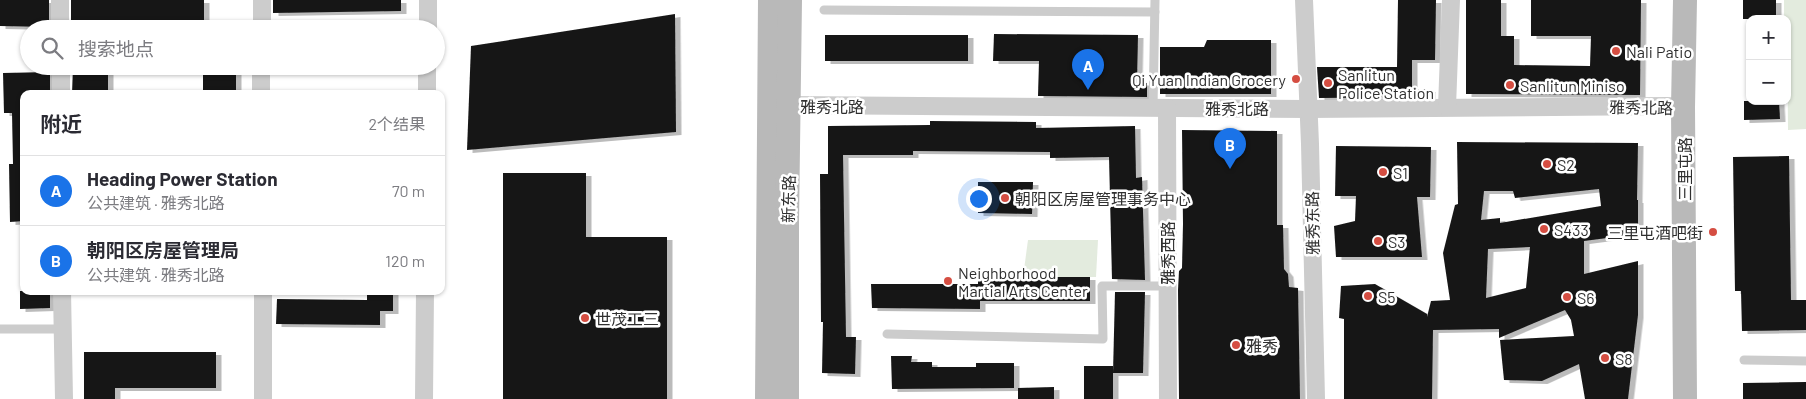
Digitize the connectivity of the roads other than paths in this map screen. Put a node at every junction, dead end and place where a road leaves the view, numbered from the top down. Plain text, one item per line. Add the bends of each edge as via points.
1 (60, 0) edge
2 (262, 0) edge
3 (428, 0) edge
4 (770, 0) edge
5 (790, 0) edge
6 (1155, 0) edge
7 (1304, 0) edge
8 (1451, 0) edge
9 (1685, 0) edge
10 (824, 10) dead end
11 (1155, 12) junction
12 (60, 20) edge
13 (262, 20) edge
14 (428, 20) edge
15 (61, 75) edge
16 (261, 75) edge
17 (427, 75) edge
18 (61, 90) edge
19 (261, 90) edge
20 (427, 90) edge
21 (790, 105) junction
22 (1447, 107) junction
23 (1683, 107) junction
24 (1160, 108) junction
25 (1308, 109) junction
26 (1167, 286) junction
27 (62, 295) edge
28 (263, 295) edge
29 (425, 295) edge
30 (0, 329) edge
31 (62, 329) junction
32 (887, 334) dead end
33 (1744, 360) dead end
34 (1806, 361) edge
35 (64, 399) edge
36 (264, 399) edge
37 (424, 399) edge
38 (767, 399) edge
39 (787, 399) edge
40 (1168, 399) edge
41 (1316, 399) edge
42 (1685, 399) edge

1 - 12 street
2 - 13 street
3 - 14 street
4 - 38 main road, 新东路
5 - 21 main road, 新东路
6 - 11 lane
7 - 25 street, 雅秀东路
8 - 22 street
9 - 23 main road, 三里屯路
10 - 11 lane
11 - 24 lane
15 - 18 street
16 - 19 street
17 - 20 street
21 - 24 street, 雅秀北路
21 - 39 main road, 新东路
22 - 23 street, 雅秀北路
22 - 25 street, 雅秀北路
23 - 42 main road, 三里屯路
24 - 25 street, 雅秀北路
24 - 26 street, 雅秀西路
25 - 41 street, 雅秀东路
26 - 32 lane via 1102,286 1103,339
26 - 40 street, 雅秀西路
27 - 31 street
28 - 36 street
29 - 37 street
30 - 31 lane
31 - 35 street
33 - 34 lane

